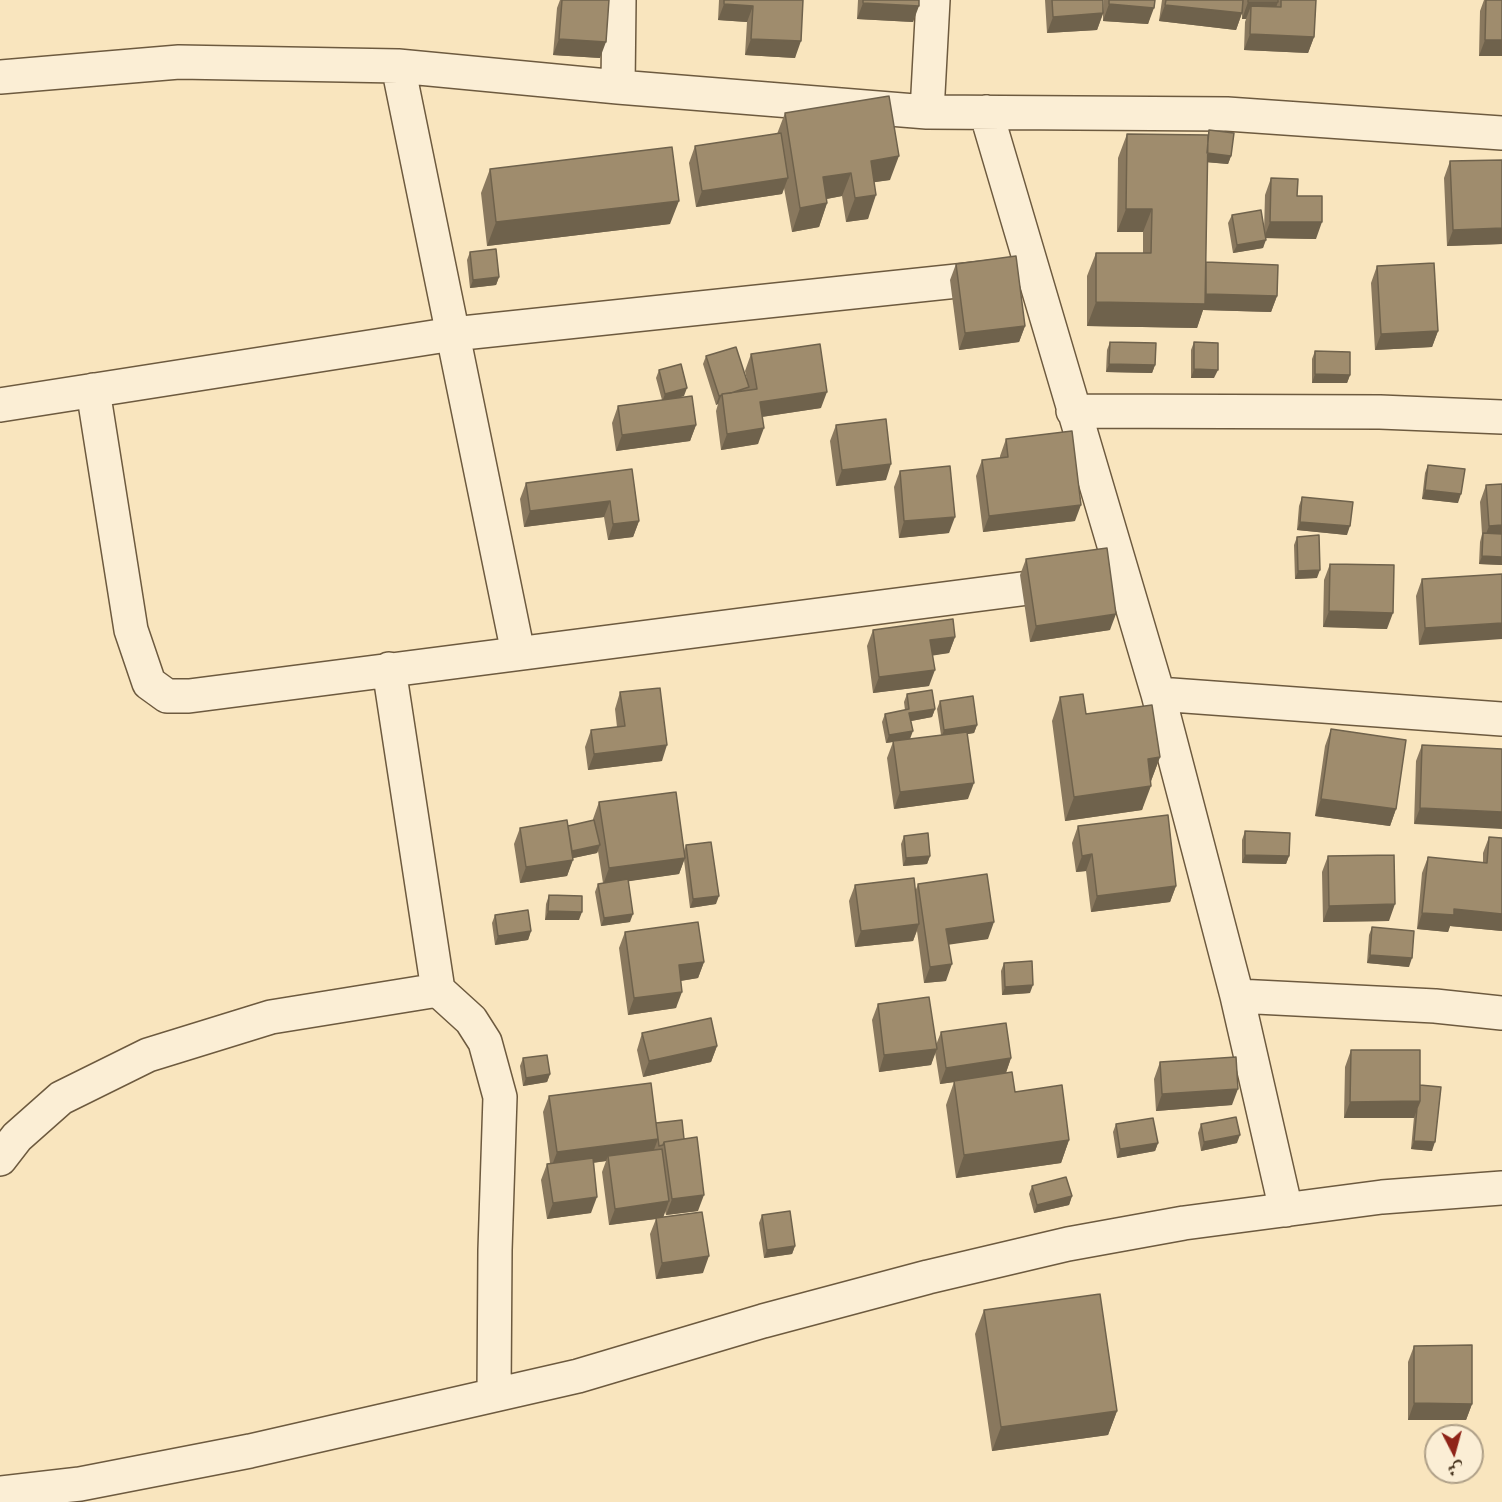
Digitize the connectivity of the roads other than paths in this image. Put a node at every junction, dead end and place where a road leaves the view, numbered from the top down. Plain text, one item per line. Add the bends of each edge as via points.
1 (619, 0) edge
2 (933, 0) edge
3 (398, 66) junction
4 (0, 77) edge
5 (618, 87) junction
6 (927, 112) junction
7 (986, 112) junction
8 (1502, 133) edge
9 (1033, 274) junction
10 (453, 334) junction
11 (93, 390) junction
12 (0, 405) edge
13 (1073, 411) junction
14 (1502, 417) edge
15 (1122, 576) junction
16 (518, 653) junction
17 (389, 669) junction
18 (1158, 694) junction
19 (1502, 719) edge
20 (438, 990) junction
21 (1237, 996) junction
22 (1502, 1013) edge
23 (0, 1159) edge
24 (1502, 1188) edge
25 (1286, 1210) junction
26 (494, 1394) junction
27 (0, 1493) edge

1 - 5 street
2 - 6 street
3 - 4 street via 178,62
3 - 5 street
3 - 10 street
5 - 6 street
6 - 7 street
7 - 8 street via 1227,114
7 - 9 street
9 - 10 street
9 - 13 street
10 - 11 street
10 - 16 street
11 - 12 street
11 - 17 street via 131,630 141,664 158,692 189,696
13 - 14 street via 1380,412
13 - 15 street
15 - 16 street
15 - 18 street
16 - 17 street
17 - 20 street
18 - 19 street
18 - 21 street
20 - 23 street via 271,1017 148,1055 61,1098 17,1137
20 - 26 street via 471,1020 485,1042 500,1097
21 - 22 street
21 - 25 street
24 - 25 street via 1382,1197
25 - 26 street via 1068,1244 928,1276 578,1376
26 - 27 street via 175,1466 80,1484

